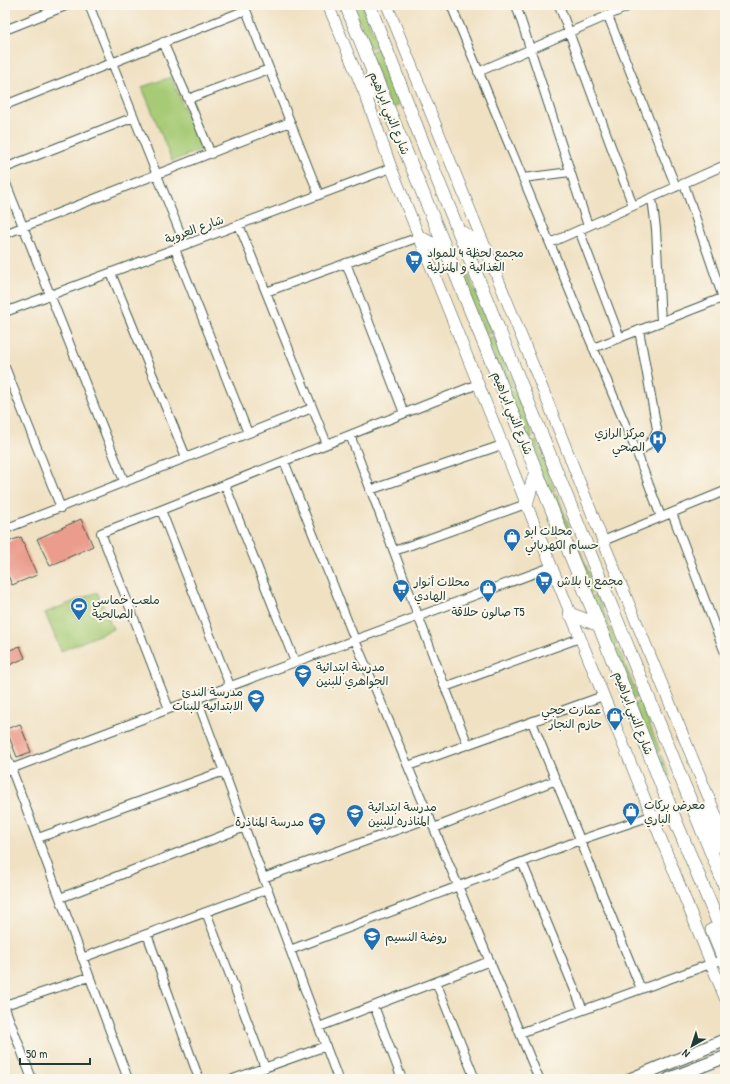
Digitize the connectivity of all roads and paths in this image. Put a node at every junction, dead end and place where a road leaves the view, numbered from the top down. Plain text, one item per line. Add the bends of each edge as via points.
1 (68, 5) edge
2 (89, 5) edge
3 (328, 5) edge
4 (346, 5) edge
5 (369, 5) edge
6 (387, 5) edge
7 (451, 5) edge
8 (516, 5) edge
9 (560, 5) edge
10 (632, 5) edge
11 (245, 8) edge
12 (608, 16) junction
13 (5, 30) edge
14 (569, 32) junction
15 (163, 42) junction
16 (531, 49) junction
17 (112, 63) junction
18 (269, 69) junction
19 (373, 72) junction
20 (478, 72) junction
21 (188, 99) junction
22 (366, 99) junction
23 (5, 105) edge
24 (134, 117) junction
25 (290, 122) junction
26 (211, 154) junction
27 (725, 165) edge
28 (5, 168) edge
29 (391, 168) junction
30 (570, 172) junction
31 (157, 174) junction
32 (523, 178) junction
33 (437, 179) junction
34 (5, 181) edge
35 (680, 185) junction
36 (420, 186) junction
37 (319, 195) junction
38 (652, 198) junction
39 (446, 200) junction
40 (427, 205) junction
41 (633, 206) junction
42 (239, 225) junction
43 (588, 226) junction
44 (23, 227) junction
45 (458, 230) junction
46 (579, 230) junction
47 (5, 234) edge
48 (419, 237) junction
49 (550, 243) junction
50 (185, 245) junction
51 (175, 249) junction
52 (486, 249) junction
53 (447, 252) junction
54 (346, 264) junction
55 (111, 273) junction
56 (266, 292) junction
57 (50, 295) junction
58 (724, 297) edge
59 (5, 312) edge
60 (661, 322) junction
61 (639, 330) junction
62 (620, 338) junction
63 (593, 348) junction
64 (5, 367) edge
65 (478, 384) junction
66 (312, 408) junction
67 (404, 413) junction
68 (248, 433) junction
69 (350, 435) junction
70 (327, 444) junction
71 (502, 445) junction
72 (637, 453) junction
73 (186, 457) junction
74 (284, 461) junction
75 (536, 471) junction
76 (124, 481) junction
77 (225, 485) junction
78 (370, 490) junction
79 (725, 492) edge
80 (526, 504) junction
81 (61, 508) junction
82 (161, 510) junction
83 (672, 513) junction
84 (661, 517) junction
85 (5, 529) edge
86 (603, 541) junction
87 (394, 551) junction
88 (551, 567) junction
89 (570, 614) junction
90 (419, 616) junction
91 (600, 625) junction
92 (580, 638) junction
93 (355, 640) junction
94 (725, 653) edge
95 (294, 662) junction
96 (621, 679) junction
97 (230, 686) junction
98 (445, 688) junction
99 (603, 696) junction
100 (197, 699) junction
101 (170, 708) junction
102 (532, 722) junction
103 (468, 745) junction
104 (5, 752) edge
105 (408, 766) junction
106 (8, 770) edge
107 (224, 770) junction
108 (556, 780) junction
109 (699, 811) junction
110 (658, 815) junction
111 (430, 818) junction
112 (245, 827) junction
113 (434, 828) junction
114 (725, 837) edge
115 (38, 838) junction
116 (580, 840) junction
117 (725, 850) edge
118 (522, 862) junction
119 (725, 863) edge
120 (264, 878) junction
121 (458, 886) junction
122 (725, 886) edge
123 (268, 889) junction
124 (60, 898) junction
125 (206, 912) junction
126 (147, 934) junction
127 (725, 940) edge
128 (290, 950) junction
129 (82, 958) junction
130 (490, 961) junction
131 (724, 961) edge
132 (710, 963) junction
133 (89, 977) junction
134 (436, 982) junction
135 (641, 989) junction
136 (725, 998) edge
137 (5, 1005) edge
138 (374, 1006) junction
139 (5, 1008) edge
140 (584, 1010) junction
141 (319, 1028) junction
142 (520, 1033) junction
143 (725, 1040) edge
144 (326, 1046) junction
145 (725, 1057) edge
146 (265, 1068) junction
147 (673, 1078) edge
148 (32, 1079) edge
149 (128, 1079) edge
150 (199, 1079) edge
151 (233, 1079) edge
152 (338, 1079) edge
153 (402, 1079) edge
154 (475, 1079) edge
155 (539, 1079) edge
156 (631, 1079) edge

1 - 13 street
2 - 17 street
3 - 22 street
4 - 19 main road, شارع النبي ابراهيم
5 - 33 main road, شارع النبي ابراهيم
6 - 52 street
7 - 20 street
8 - 16 street
9 - 14 street
10 - 12 street
11 - 15 street
11 - 18 street
12 - 14 street
12 - 35 street
14 - 16 street
14 - 41 street
15 - 17 street
15 - 21 street
16 - 20 street
16 - 30 street
17 - 23 street
17 - 24 street
18 - 21 street
18 - 25 street
19 - 22 main road
19 - 36 main road, شارع النبي ابراهيم
20 - 32 street
21 - 26 street
22 - 29 street
24 - 28 street
24 - 31 street
25 - 26 street
25 - 37 street
26 - 31 street
27 - 35 street
29 - 37 street, شارع العروبة
29 - 48 street
30 - 32 street
30 - 43 street
31 - 44 street
31 - 50 street
32 - 49 street
33 - 36 main road
33 - 39 main road, شارع النبي ابراهيم
34 - 44 street
35 - 38 street
35 - 58 street
36 - 40 main road, شارع النبي ابراهيم
37 - 42 street, شارع العروبة
38 - 41 street
38 - 60 street
39 - 40 main road
39 - 45 main road, شارع النبي ابراهيم
40 - 53 main road, شارع النبي ابراهيم
41 - 43 street
42 - 50 street, شارع العروبة
42 - 56 street
43 - 46 street
44 - 47 street
44 - 57 street
45 - 52 main road
45 - 109 main road, شارع النبي ابراهيم via 638,671
46 - 49 street
46 - 62 street
48 - 53 main road
48 - 54 street
48 - 65 street
49 - 63 street
50 - 51 street, شارع العروبة
51 - 55 street, شارع العروبة
51 - 68 street
52 - 86 street
53 - 75 main road, شارع النبي ابراهيم
54 - 56 street
54 - 67 street
55 - 57 street, شارع العروبة
55 - 73 street
56 - 66 street
57 - 59 street, شارع العروبة
57 - 76 street
58 - 60 street
60 - 61 street
61 - 62 street
61 - 72 street via 657,429 651,443
62 - 63 street
63 - 72 street
64 - 81 street
65 - 67 street
65 - 71 street
66 - 68 street
66 - 70 street
67 - 69 street
68 - 73 street
69 - 70 street
69 - 78 street
70 - 74 street
71 - 78 street
71 - 80 street
72 - 84 street
73 - 76 street
74 - 77 street
74 - 93 street
75 - 80 main road
75 - 91 main road, شارع النبي ابراهيم
76 - 81 street
77 - 82 street
77 - 95 street
78 - 87 street
79 - 83 street
80 - 87 street
80 - 88 street
81 - 85 street
82 - 97 street
82 - 101 street via 101,533
83 - 84 street
83 - 94 street
84 - 86 street
86 - 114 street
87 - 90 street
88 - 89 street
88 - 90 street
89 - 91 main road
89 - 92 street
90 - 93 street
90 - 98 street
91 - 96 main road, شارع النبي ابراهيم
92 - 98 street
92 - 99 street
93 - 95 street
93 - 105 street
95 - 97 street
96 - 110 main road
96 - 127 main road, شارع النبي ابراهيم
97 - 100 street
98 - 103 street
99 - 102 street
99 - 110 street
100 - 101 street
100 - 107 street
101 - 106 street
102 - 103 street
102 - 108 street
103 - 105 street
104 - 106 street
105 - 111 street
106 - 115 street
107 - 112 street
107 - 115 street
108 - 113 street
108 - 116 street
109 - 117 main road
109 - 119 main road
109 - 122 main road
110 - 116 street
110 - 131 main road
110 - 132 street
111 - 113 street
111 - 120 street
112 - 120 street
112 - 124 street
113 - 121 street
115 - 124 street
116 - 118 street
116 - 135 street
118 - 121 street
118 - 140 street
120 - 123 street
121 - 128 street
121 - 130 street
123 - 125 street
123 - 128 street
124 - 129 street
125 - 126 street
125 - 146 street
126 - 129 street
126 - 150 street
128 - 141 street
129 - 133 street
130 - 134 street
130 - 142 street
131 - 132 street
132 - 135 street
132 - 136 street
133 - 137 street
133 - 149 street
134 - 138 street
134 - 154 street
135 - 140 street
138 - 141 street
138 - 153 street
139 - 148 street
140 - 142 street
141 - 144 street
142 - 155 street
143 - 156 main road
144 - 146 street
144 - 152 street
145 - 147 main road
146 - 151 street

